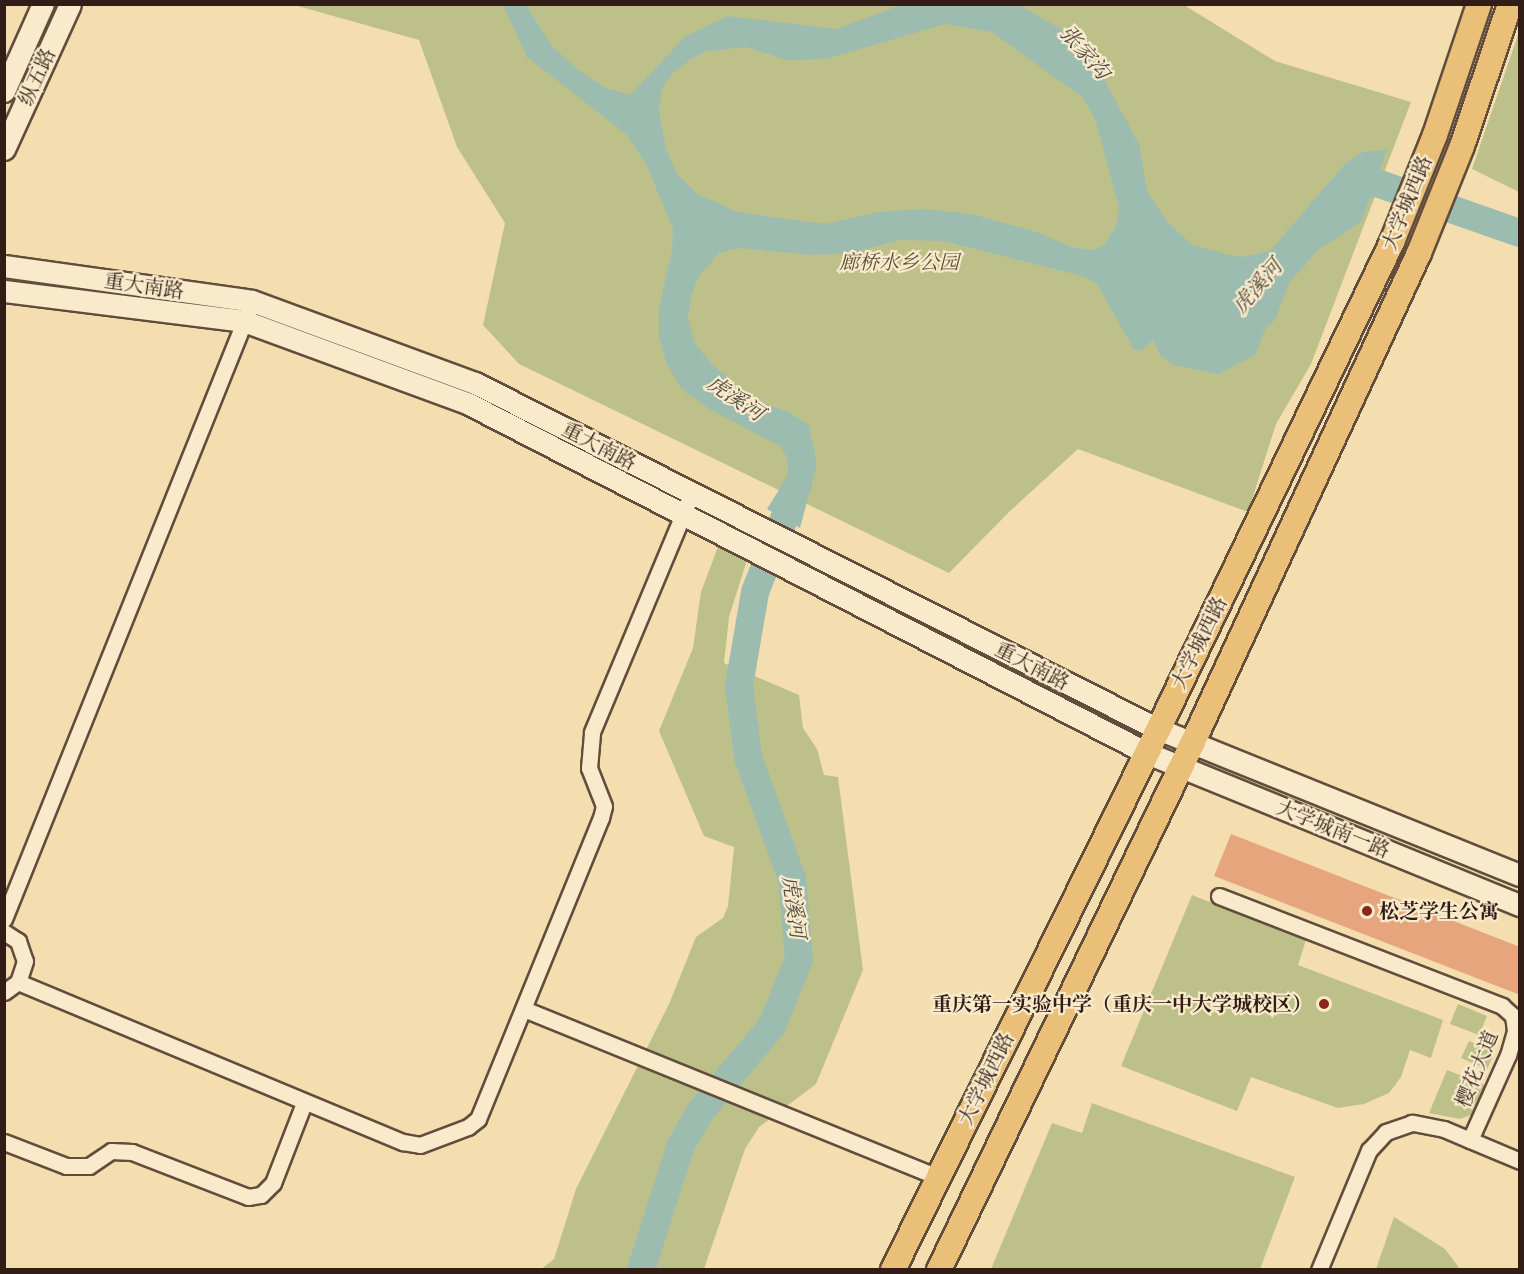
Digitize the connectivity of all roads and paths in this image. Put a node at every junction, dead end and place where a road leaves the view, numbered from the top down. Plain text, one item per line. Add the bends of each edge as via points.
1 (43, 4) edge
2 (70, 4) edge
3 (1479, 4) edge
4 (1510, 4) edge
5 (4, 91) edge
6 (4, 149) edge
7 (4, 266) edge
8 (4, 291) edge
9 (252, 301) junction
10 (244, 321) junction
11 (692, 493) junction
12 (683, 514) junction
13 (1158, 729) junction
14 (1192, 744) junction
15 (1147, 753) junction
16 (1181, 767) junction
17 (1520, 875) edge
18 (1219, 896) dead end
19 (1520, 905) edge
20 (4, 919) edge
21 (4, 932) edge
22 (18, 982) junction
23 (4, 992) edge
24 (524, 1009) junction
25 (304, 1103) junction
26 (1470, 1140) junction
27 (4, 1142) edge
28 (1520, 1161) edge
29 (938, 1177) junction
30 (892, 1269) edge
31 (939, 1269) edge
32 (1319, 1269) edge

1 - 5 main road, 纵五路
2 - 6 main road, 纵五路
3 - 13 main road, 大学城西路 via 1435,135 1392,242
4 - 14 main road, 大学城西路 via 1462,146 1419,253
7 - 9 main road, 重大南路
8 - 10 main road, 重大南路
9 - 10 street
9 - 11 main road, 重大南路 via 475,383
10 - 12 main road, 重大南路 via 469,404
10 - 20 street
11 - 12 street
11 - 13 main road, 重大南路
12 - 15 main road, 重大南路
12 - 24 street via 592,732 589,768 604,806
13 - 14 main road, 大学城南一路
13 - 15 main road, 大学城西路
14 - 16 main road, 大学城西路
14 - 17 main road, 大学城南一路
15 - 16 main road, 大学城南一路
15 - 29 main road, 大学城西路
16 - 19 main road, 大学城南一路
16 - 31 main road, 大学城西路
18 - 26 street, 樱花大道 via 1502,1006 1513,1016 1515,1031 1508,1055
21 - 22 street via 23,951 25,961
22 - 23 street
22 - 25 street
24 - 25 street via 478,1119 468,1128 420,1144 411,1143
24 - 29 street
25 - 27 street via 273,1183 261,1195 248,1197 132,1152 111,1151 89,1166 66,1166
26 - 28 street
26 - 32 street, 樱花大道 via 1444,1129 1412,1123 1386,1132 1370,1150
29 - 30 main road, 大学城西路

